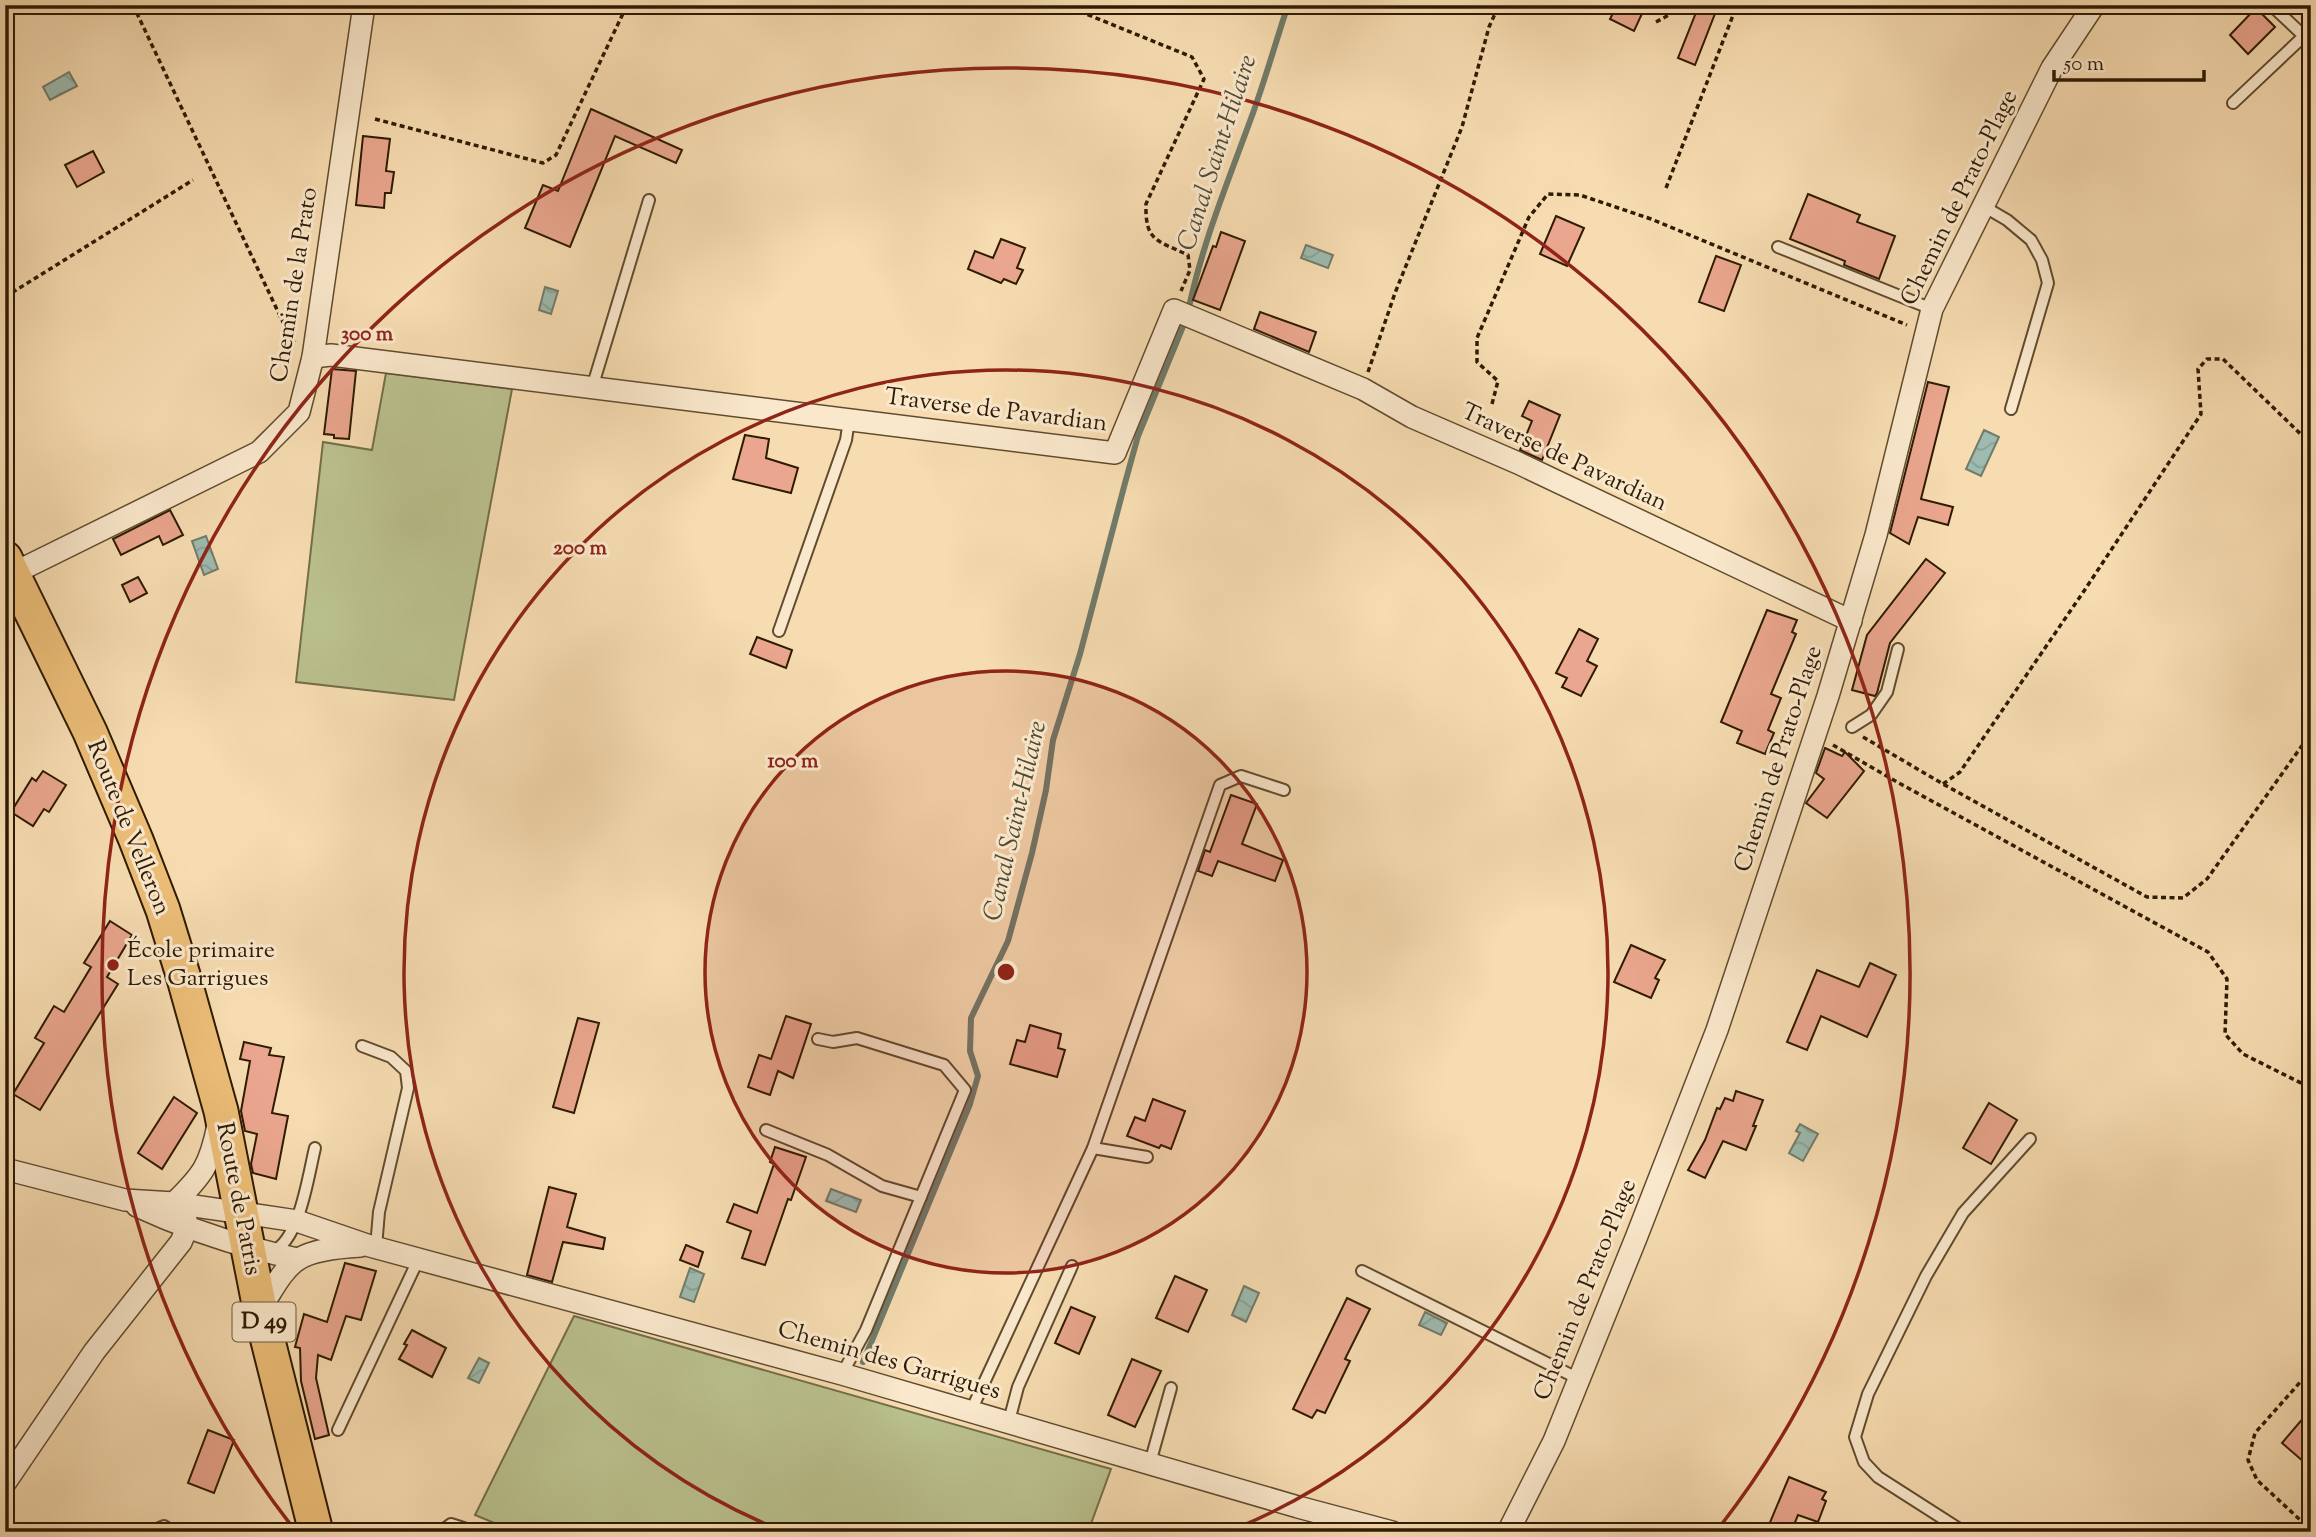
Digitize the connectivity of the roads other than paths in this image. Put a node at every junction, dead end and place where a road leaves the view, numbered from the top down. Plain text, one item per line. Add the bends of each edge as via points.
1 (364, 5) edge
2 (2094, 5) edge
3 (2271, 5) edge
4 (2233, 103) dead end
5 (649, 200) dead end
6 (1983, 206) junction
7 (1778, 247) dead end
8 (1931, 309) junction
9 (313, 357) junction
10 (592, 388) junction
11 (2011, 409) dead end
12 (849, 420) junction
13 (10, 565) edge
14 (1851, 621) junction
15 (779, 631) dead end
16 (1898, 649) dead end
17 (1852, 727) road end
18 (1284, 790) dead end
19 (818, 1039) dead end
20 (362, 1046) dead end
21 (220, 1111) junction
22 (766, 1130) dead end
23 (2030, 1139) dead end
24 (315, 1148) dead end
25 (1093, 1148) junction
26 (1147, 1157) dead end
27 (5, 1169) edge
28 (921, 1197) junction
29 (125, 1200) junction
30 (179, 1204) junction
31 (242, 1213) junction
32 (297, 1221) junction
33 (187, 1228) junction
34 (373, 1246) junction
35 (260, 1251) junction
36 (419, 1258) junction
37 (297, 1259) junction
38 (1072, 1266) dead end
39 (1362, 1272) dead end
40 (260, 1309) junction
41 (842, 1374) junction
42 (1579, 1379) junction
43 (1171, 1388) dead end
44 (971, 1413) junction
45 (1009, 1422) junction
46 (338, 1430) dead end
47 (1150, 1463) junction
48 (5, 1483) edge
49 (150, 1532) edge
50 (174, 1532) edge
51 (316, 1532) edge
52 (440, 1532) edge
53 (476, 1532) edge
54 (1392, 1532) edge
55 (1508, 1532) edge
56 (1964, 1532) edge

1 - 9 street, Chemin de la Prato
2 - 6 street, Chemin de Prato-Plage via 2052,68
3 - 4 lane via 2304,36
5 - 10 lane
6 - 8 street, Chemin de Prato-Plage
6 - 11 lane via 2031,240 2048,283
7 - 8 lane
8 - 14 street, Chemin de Prato-Plage
9 - 10 street, Traverse de Pavardian via 331,355
9 - 13 street, Chemin de la Prato via 299,412 259,452
10 - 12 street, Traverse de Pavardian
12 - 14 street, Traverse de Pavardian via 1115,453 1174,310 1363,389 1412,417
12 - 15 lane
13 - 21 main road, Route de Velleron / D 49 via 90,732 149,875 183,975
14 - 42 street, Chemin de Prato-Plage via 1717,1030
16 - 17 lane via 1887,692 1871,715
18 - 25 lane via 1241,776 1220,785
19 - 28 lane via 857,1038 944,1065 965,1090
20 - 34 lane via 391,1057 406,1071 408,1088
21 - 30 street via 212,1153
21 - 31 main road, Route de Patris / D 49
22 - 28 lane via 828,1155 882,1186
23 - 56 lane via 1963,1213 1926,1276 1868,1394 1855,1437 1864,1462 1878,1477
24 - 32 lane
25 - 26 lane
25 - 44 lane
27 - 29 street, Chemin des Garrigues
28 - 41 lane via 866,1330
29 - 30 street, Chemin des Garrigues
29 - 33 street, Chemin des Garrigues
30 - 31 street, Chemin des Garrigues
30 - 33 street
31 - 32 street, Chemin des Garrigues
31 - 35 main road, Route de Patris / D 49
32 - 34 street, Chemin des Garrigues
32 - 35 lane via 279,1249
33 - 35 street, Chemin des Garrigues
33 - 48 street via 181,1242 94,1352
34 - 36 street, Chemin des Garrigues
34 - 37 street, Chemin des Garrigues via 332,1248
35 - 37 street, Chemin des Garrigues
35 - 40 main road, Route de Patris / D 49
36 - 41 street, Chemin des Garrigues
36 - 46 lane
37 - 40 street
38 - 45 lane via 1018,1387
39 - 42 lane
40 - 51 main road, Route de Patris / D 49
41 - 44 street, Chemin des Garrigues
42 - 55 street, Chemin de Prato-Plage
43 - 47 lane
44 - 45 street, Chemin des Garrigues
45 - 47 street, Chemin des Garrigues
47 - 54 street, Chemin des Garrigues
49 - 50 lane via 164,1526
52 - 53 lane via 450,1524

